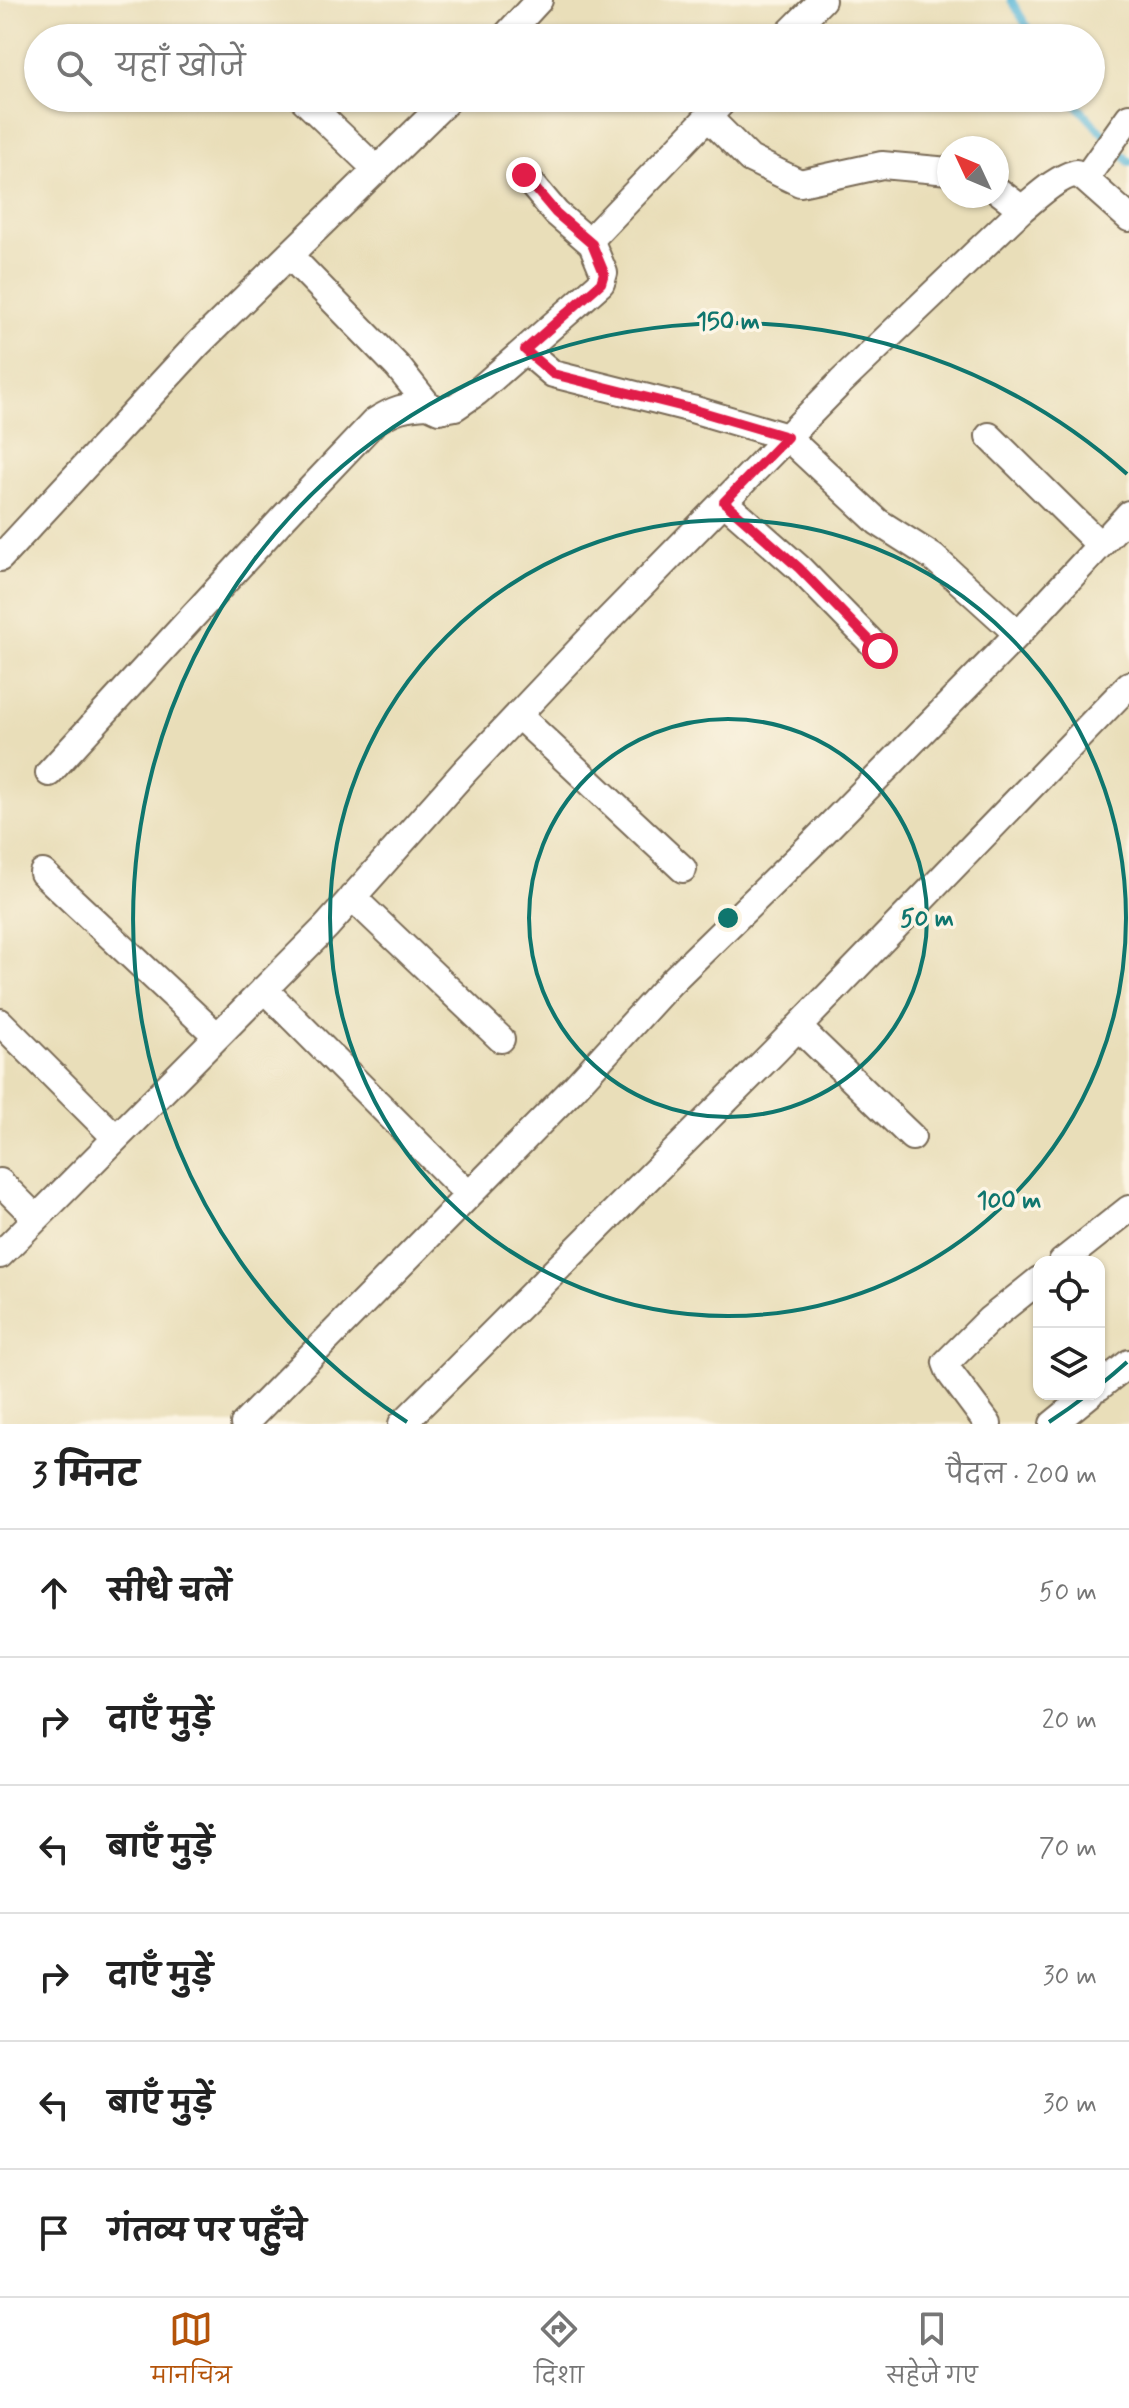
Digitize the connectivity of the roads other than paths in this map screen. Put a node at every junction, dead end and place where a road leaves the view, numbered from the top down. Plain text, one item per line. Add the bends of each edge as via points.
1 (539, 0) edge
2 (822, 0) edge
3 (517, 24) edge
4 (798, 24) edge
5 (317, 112) edge
6 (436, 112) edge
7 (712, 112) edge
8 (720, 112) edge
9 (1116, 137) edge
10 (377, 170) junction
11 (937, 170) edge
12 (524, 175) dead end
13 (1085, 179) junction
14 (1009, 199) edge
15 (1022, 209) junction
16 (1129, 218) edge
17 (592, 244) junction
18 (289, 255) junction
19 (525, 350) junction
20 (428, 405) junction
21 (989, 436) dead end
22 (787, 437) junction
23 (724, 502) junction
24 (1129, 514) edge
25 (1100, 545) junction
26 (3, 549) edge
27 (1018, 634) junction
28 (880, 651) dead end
29 (1129, 685) edge
30 (518, 715) junction
31 (49, 773) dead end
32 (683, 869) dead end
33 (43, 873) dead end
34 (352, 897) junction
35 (264, 989) junction
36 (0, 1022) edge
37 (798, 1027) junction
38 (217, 1036) junction
39 (501, 1039) dead end
40 (912, 1137) dead end
41 (116, 1138) junction
42 (0, 1182) edge
43 (469, 1195) junction
44 (1129, 1209) edge
45 (36, 1218) junction
46 (0, 1255) edge
47 (1070, 1256) edge
48 (1033, 1285) edge
49 (1129, 1363) edge
50 (1105, 1382) edge
51 (1083, 1400) edge
52 (244, 1424) edge
53 (402, 1424) edge
54 (988, 1424) edge
55 (1053, 1424) edge

1 - 3 street
2 - 4 street
5 - 10 street
6 - 10 street
7 - 17 street via 599,230
8 - 11 street via 750,159 800,183 882,165
9 - 13 street
10 - 18 street
12 - 17 street
13 - 15 street via 1068,175
13 - 16 street
14 - 15 street
15 - 22 street
17 - 19 street via 604,273 601,283
18 - 20 street
18 - 26 street
19 - 20 street via 455,407 439,410
19 - 22 street via 553,374
20 - 31 street via 392,410 374,422
21 - 25 street
22 - 23 street
22 - 27 street via 878,522 933,557
23 - 28 street via 799,568
23 - 30 street
24 - 25 street
25 - 27 street
27 - 43 street via 670,983
29 - 37 street
30 - 32 street
30 - 34 street
33 - 38 street
34 - 35 street
34 - 39 street
35 - 38 street
35 - 43 street
36 - 41 street
37 - 40 street
37 - 53 street
38 - 41 street
41 - 45 street
42 - 45 street
43 - 52 street
44 - 47 street
45 - 46 street
48 - 54 street via 946,1363
49 - 50 street
51 - 55 street

